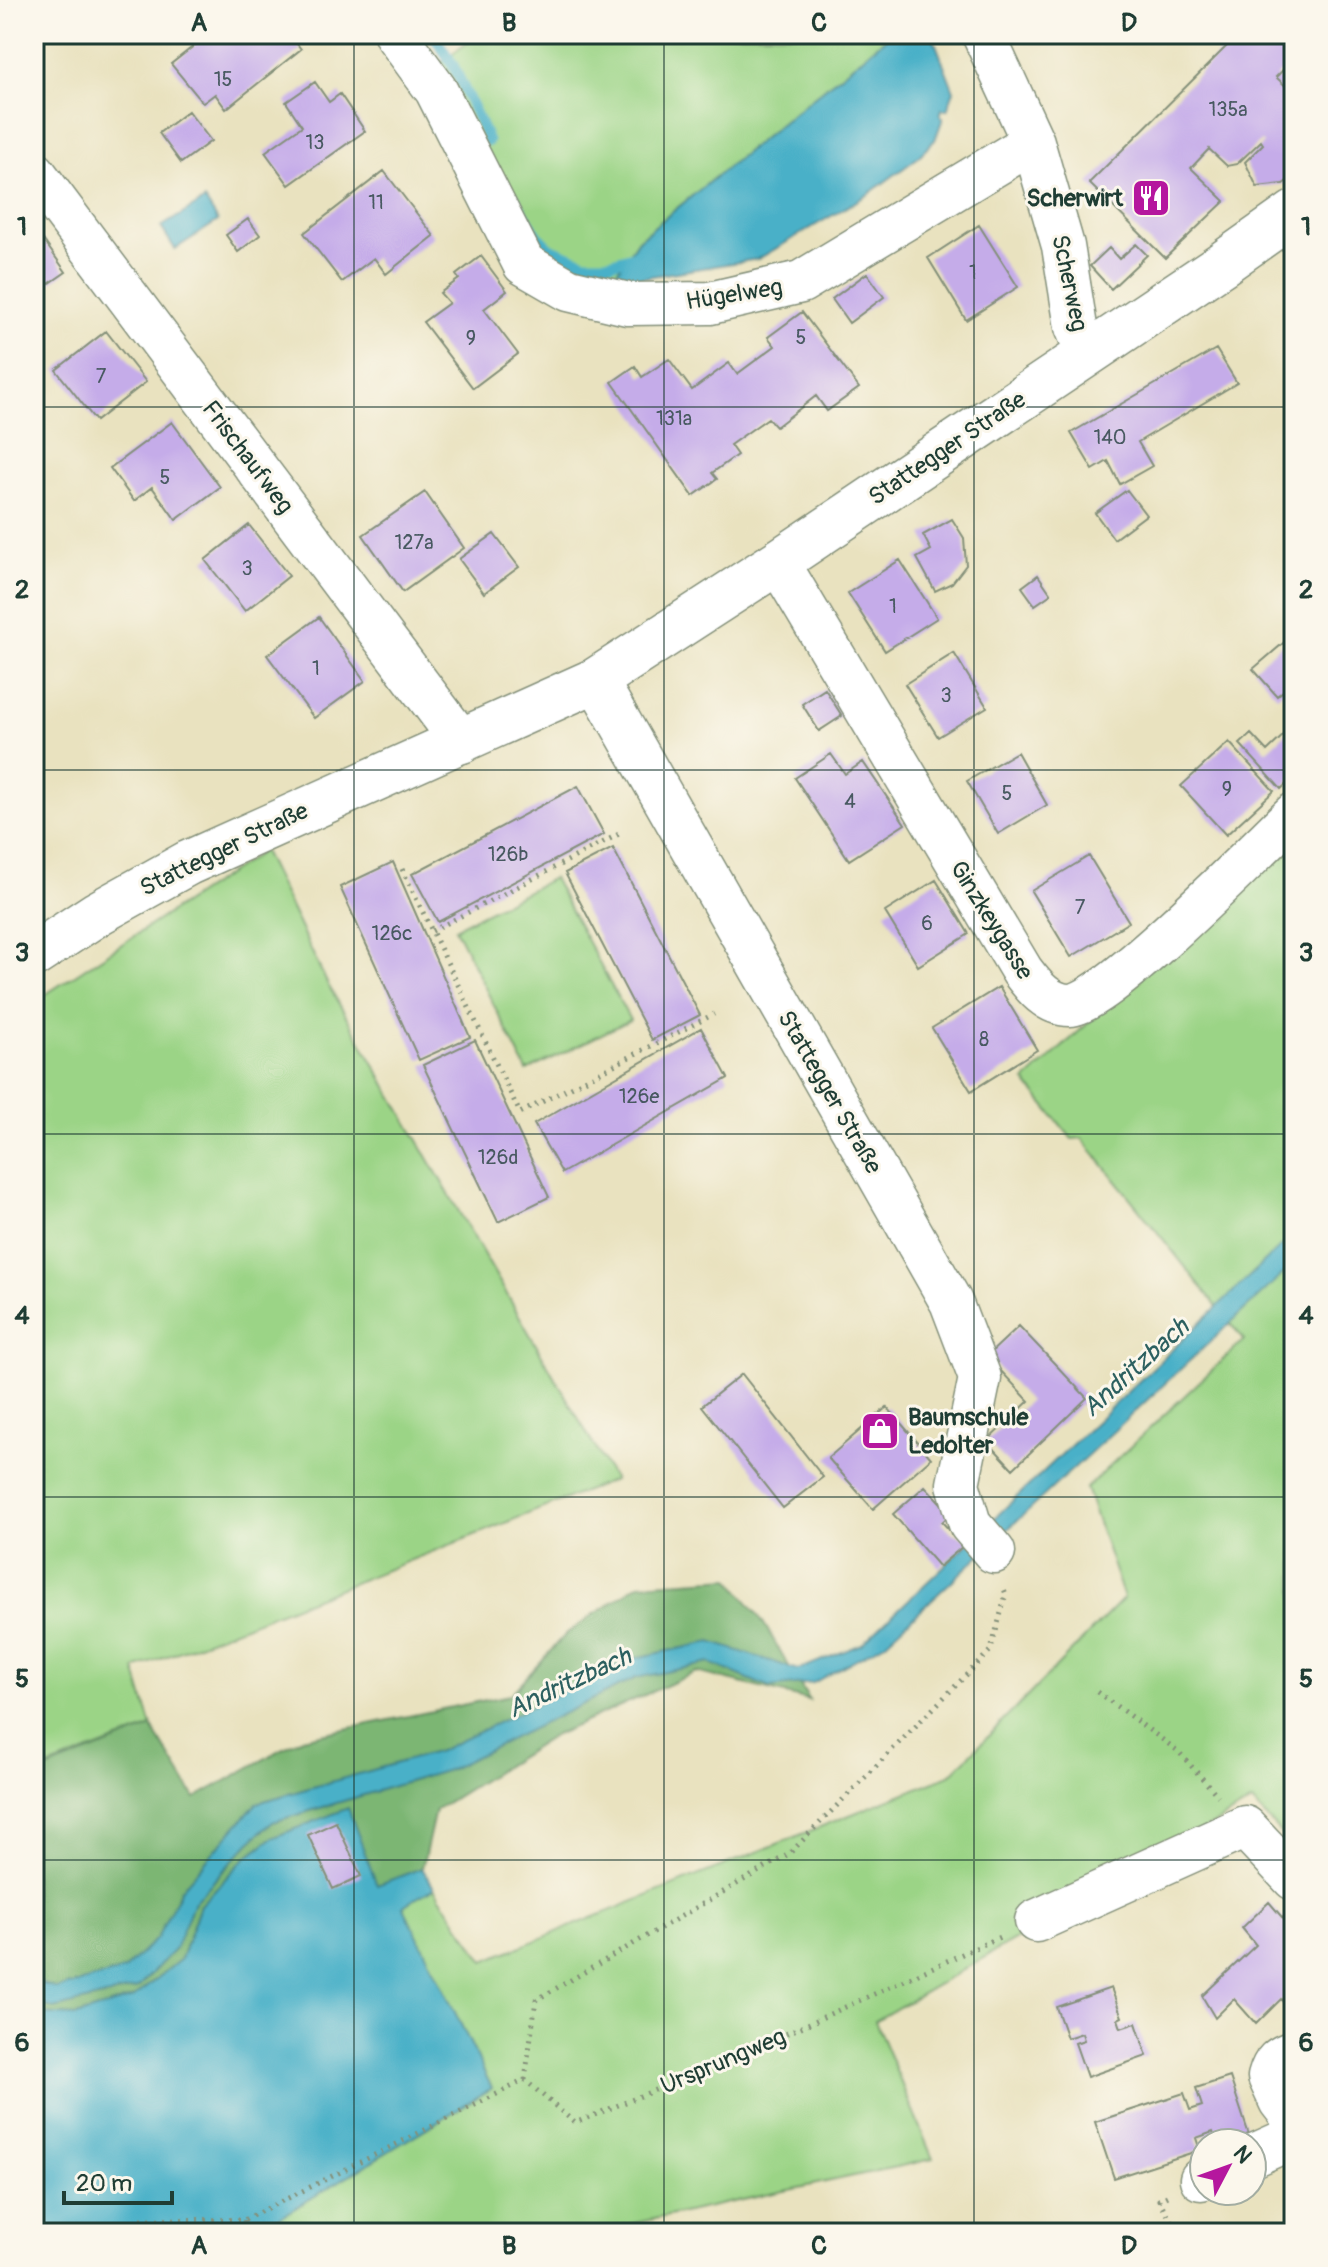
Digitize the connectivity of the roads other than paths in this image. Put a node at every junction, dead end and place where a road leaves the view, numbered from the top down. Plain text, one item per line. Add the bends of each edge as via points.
1 (395, 34) edge
2 (983, 34) edge
3 (1033, 142) junction
4 (34, 172) edge
5 (1294, 213) edge
6 (1087, 353) junction
7 (778, 562) junction
8 (596, 680) junction
9 (462, 742) junction
10 (1294, 814) edge
11 (34, 955) edge
12 (982, 1538) road end
13 (1294, 1879) edge
14 (1036, 1921) road end
15 (1294, 2052) edge
16 (1294, 2119) edge
17 (1294, 2137) edge
18 (1268, 2149) edge

1 - 3 street, Hügelweg via 436,90 524,264 569,290 628,304 710,303 801,282
2 - 3 street, Scherweg
3 - 6 street, Scherweg via 1063,246 1076,327
4 - 9 street, Frischaufweg
5 - 6 main road, Stattegger Straße
6 - 7 main road, Stattegger Straße
7 - 8 main road, Stattegger Straße
7 - 10 street, Ginzkeygasse via 1022,971 1040,993 1061,1004 1087,1000 1156,947
8 - 9 main road, Stattegger Straße
8 - 12 street, Stattegger Straße via 951,1302 980,1378 958,1484
9 - 11 main road, Stattegger Straße via 188,863
13 - 14 street via 1245,1827
15 - 16 street via 1273,2064 1269,2077
17 - 18 street

